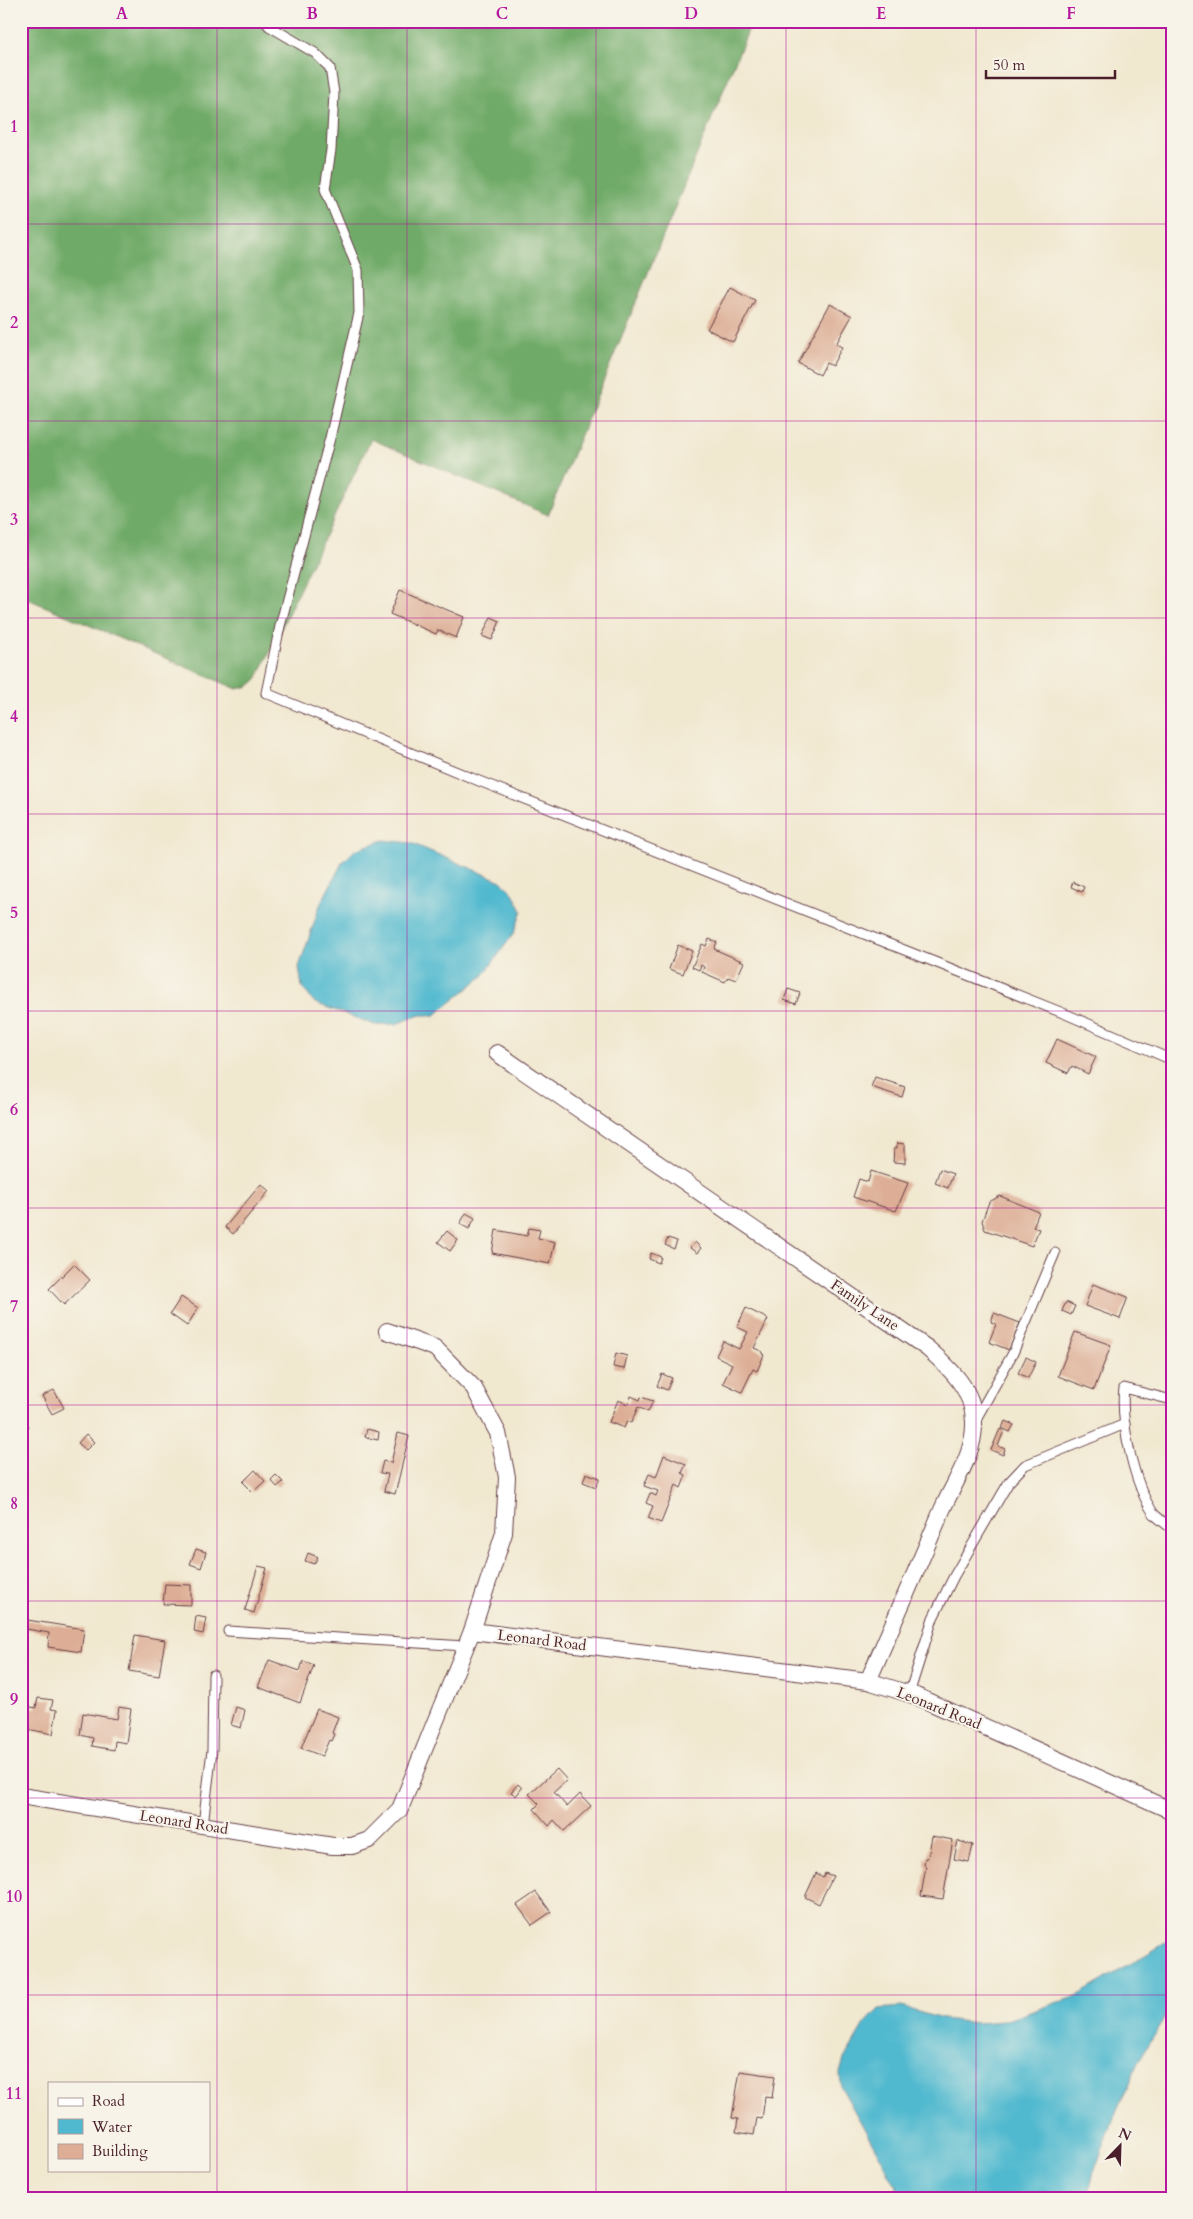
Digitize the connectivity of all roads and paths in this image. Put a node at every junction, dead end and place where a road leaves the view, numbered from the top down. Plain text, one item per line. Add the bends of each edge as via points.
1 (265, 21) edge
2 (497, 1053) dead end
3 (1172, 1060) edge
4 (1055, 1253) dead end
5 (387, 1331) dead end
6 (1172, 1400) edge
7 (974, 1421) junction
8 (1125, 1424) junction
9 (1172, 1529) edge
10 (228, 1631) dead end
11 (472, 1631) junction
12 (465, 1646) junction
13 (213, 1675) dead end
14 (868, 1681) junction
15 (909, 1694) junction
16 (21, 1796) edge
17 (1172, 1811) edge
18 (203, 1825) junction

1 - 3 lane via 268,26 315,53 330,68 334,93 325,189 358,270 359,313 266,693
2 - 7 street, Family Lane via 927,1348 951,1369 968,1394
4 - 7 lane via 1013,1352
5 - 11 street via 435,1348 474,1388 498,1433 508,1477 504,1533
6 - 8 lane via 1124,1388
7 - 14 street, Family Lane via 970,1451
8 - 9 lane via 1140,1488 1155,1514
8 - 15 lane via 1024,1465 1008,1482 933,1618
10 - 12 lane
11 - 12 street, Leonard Road
11 - 14 street, Leonard Road
12 - 18 street, Leonard Road via 400,1809 370,1840 352,1846 333,1846
13 - 18 lane via 212,1750
14 - 15 street, Leonard Road
15 - 17 street, Leonard Road
16 - 18 street, Leonard Road

